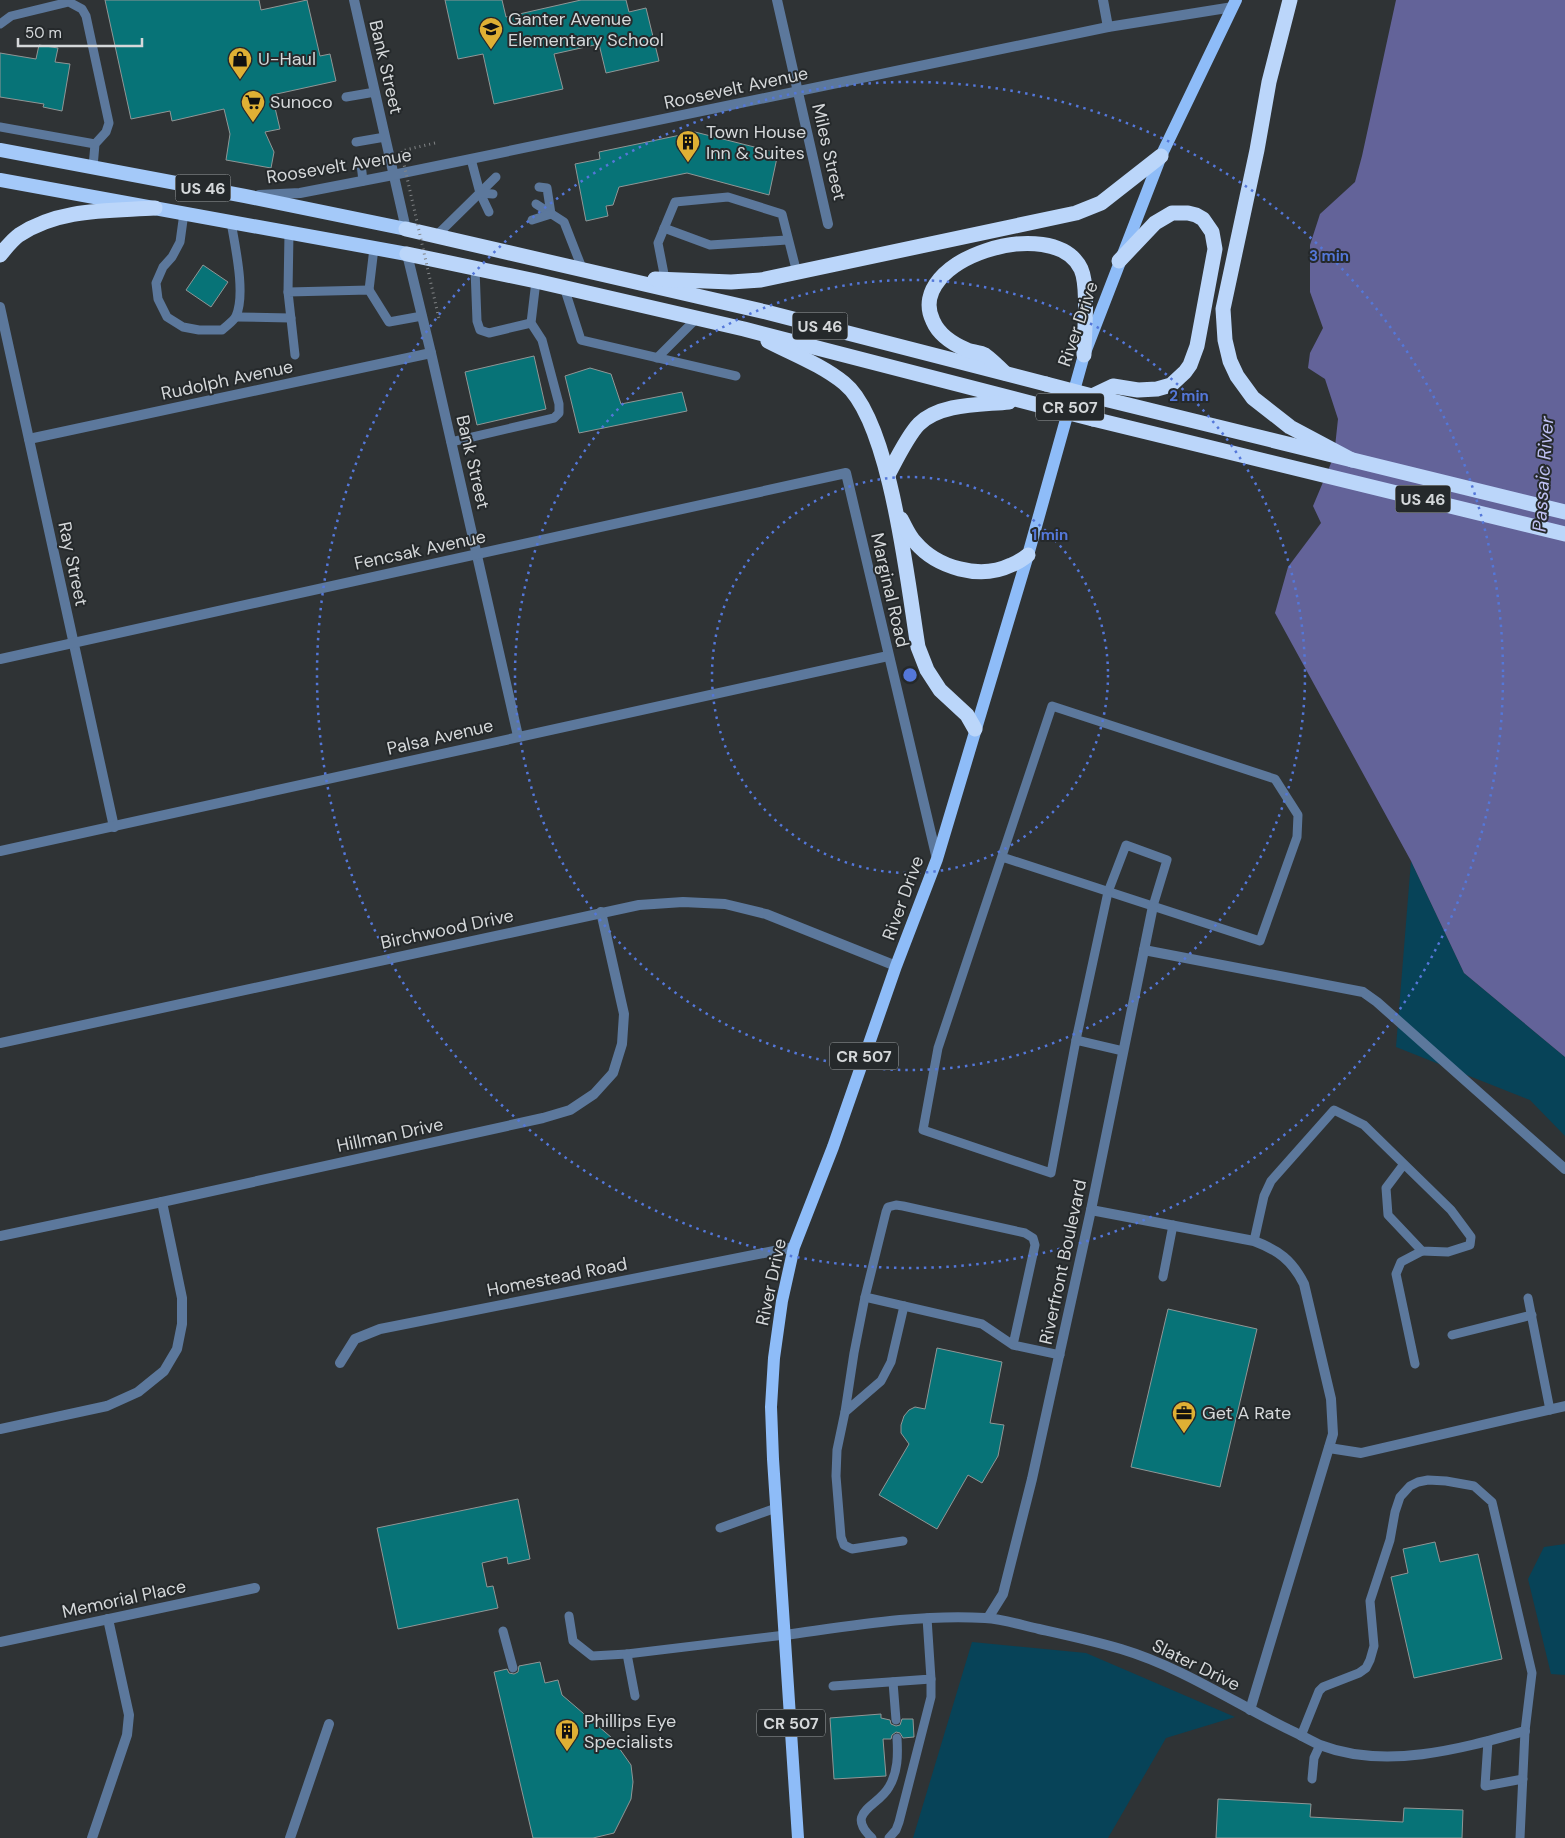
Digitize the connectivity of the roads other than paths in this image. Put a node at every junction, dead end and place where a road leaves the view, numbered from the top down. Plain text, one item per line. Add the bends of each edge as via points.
1 (354, 0) edge
2 (777, 0) edge
3 (1103, 0) edge
4 (1290, 0) edge
5 (1234, 4) edge
6 (0, 24) edge
7 (1108, 27) junction
8 (375, 92) junction
9 (798, 92) junction
10 (346, 97) dead end
11 (0, 127) edge
12 (385, 137) junction
13 (356, 142) dead end
14 (95, 144) junction
15 (0, 150) edge
16 (1161, 156) junction
17 (472, 159) junction
18 (361, 164) dead end
19 (93, 167) junction
20 (393, 175) junction
21 (496, 177) dead end
22 (0, 180) edge
23 (363, 181) junction
24 (539, 187) dead end
25 (480, 193) junction
26 (493, 194) dead end
27 (245, 196) junction
28 (536, 204) dead end
29 (155, 208) junction
30 (489, 212) dead end
31 (184, 213) junction
32 (550, 214) junction
33 (532, 220) dead end
34 (231, 222) junction
35 (828, 224) dead end
36 (664, 228) junction
37 (406, 229) junction
38 (289, 233) junction
39 (437, 235) junction
40 (787, 240) junction
41 (374, 248) junction
42 (406, 254) junction
43 (0, 255) edge
44 (1119, 261) junction
45 (476, 268) junction
46 (582, 268) junction
47 (797, 273) junction
48 (665, 279) junction
49 (631, 280) junction
50 (536, 281) junction
51 (564, 288) junction
52 (369, 290) junction
53 (288, 292) junction
54 (0, 307) edge
55 (422, 316) junction
56 (236, 317) junction
57 (291, 318) junction
58 (697, 318) junction
59 (531, 323) junction
60 (744, 329) junction
61 (431, 353) junction
62 (295, 355) dead end
63 (1084, 355) junction
64 (657, 358) junction
65 (1008, 375) junction
66 (736, 376) dead end
67 (1092, 396) junction
68 (1020, 400) junction
69 (29, 439) junction
70 (451, 442) junction
71 (1352, 460) junction
72 (846, 473) joint
73 (888, 475) junction
74 (895, 509) junction
75 (1565, 512) edge
76 (1565, 534) edge
77 (477, 553) junction
78 (1028, 555) junction
79 (73, 643) junction
80 (888, 656) junction
81 (0, 659) edge
82 (975, 729) junction
83 (518, 736) junction
84 (114, 827) junction
85 (0, 851) edge
86 (1002, 857) junction
87 (937, 860) junction
88 (1108, 892) junction
89 (1153, 906) junction
90 (601, 912) junction
91 (1144, 950) junction
92 (896, 966) junction
93 (1076, 1040) junction
94 (0, 1043) edge
95 (1123, 1051) junction
96 (1404, 1164) junction
97 (1565, 1169) edge
98 (162, 1202) junction
99 (1091, 1210) junction
100 (1173, 1225) junction
101 (0, 1236) edge
102 (1254, 1241) junction
103 (794, 1247) junction
104 (1422, 1251) junction
105 (1163, 1277) dead end
106 (865, 1297) junction
107 (1528, 1298) dead end
108 (904, 1306) junction
109 (1532, 1315) junction
110 (1452, 1335) dead end
111 (1013, 1345) junction
112 (1060, 1355) junction
113 (340, 1363) dead end
114 (1415, 1364) dead end
115 (1565, 1406) edge
116 (1550, 1410) junction
117 (845, 1412) junction
118 (0, 1429) edge
119 (1328, 1448) junction
120 (776, 1508) junction
121 (720, 1528) dead end
122 (904, 1541) dead end
123 (255, 1588) dead end
124 (569, 1616) dead end
125 (927, 1618) junction
126 (988, 1618) junction
127 (108, 1620) junction
128 (503, 1631) dead end
129 (785, 1635) junction
130 (0, 1642) edge
131 (628, 1654) junction
132 (513, 1668) dead end
133 (931, 1679) junction
134 (893, 1682) junction
135 (833, 1686) dead end
136 (635, 1696) dead end
137 (1250, 1710) junction
138 (896, 1720) dead end
139 (329, 1724) dead end
140 (1525, 1731) junction
141 (1301, 1736) junction
142 (897, 1738) dead end
143 (1488, 1741) junction
144 (1320, 1745) junction
145 (1523, 1778) junction
146 (1312, 1779) dead end
147 (92, 1838) edge
148 (290, 1838) edge
149 (798, 1838) edge
150 (872, 1838) edge
151 (890, 1838) edge
152 (1520, 1838) edge

1 - 8 street, Bank Street
2 - 9 street, Miles Street
3 - 7 street
4 - 71 highway via 1269,82 1223,309 1223,325 1230,361 1253,398 1290,427
5 - 7 street, Roosevelt Avenue
5 - 16 main road, River Drive / CR 507
6 - 14 lane via 11,16 63,3 77,4 82,8 109,123
7 - 9 street, Roosevelt Avenue
8 - 10 lane
8 - 12 street, Bank Street
9 - 17 street, Roosevelt Avenue
9 - 35 street, Miles Street
11 - 14 lane
12 - 13 lane
12 - 20 street, Bank Street
14 - 19 lane
15 - 19 highway, US 46
16 - 44 main road, River Drive / CR 507
16 - 47 highway via 1101,203 1076,213
17 - 20 street, Roosevelt Avenue
17 - 25 lane
18 - 23 lane
19 - 27 highway, US 46
20 - 23 street, Roosevelt Avenue
20 - 37 street, Bank Street
21 - 25 lane
22 - 29 highway, US 46
23 - 27 street, Roosevelt Avenue via 300,193
24 - 32 lane via 547,188
25 - 26 lane
25 - 30 lane
25 - 39 lane
27 - 37 highway, US 46
28 - 32 lane
29 - 31 highway, US 46
29 - 43 highway via 69,214 42,222 17,236
31 - 34 highway, US 46
31 - 56 lane via 180,242 156,284 158,299 167,317 183,327 222,330
32 - 33 lane
32 - 46 lane via 564,222
34 - 38 highway, US 46
34 - 56 lane via 239,271
36 - 40 lane via 710,245
36 - 40 lane via 674,202 728,197 782,214
36 - 48 lane via 658,243
37 - 39 highway, US 46
38 - 41 highway, US 46
38 - 53 lane
39 - 46 highway, US 46
40 - 47 lane
41 - 42 highway, US 46
41 - 52 lane
42 - 45 highway, US 46
42 - 55 street, Bank Street
44 - 63 main road, River Drive / CR 507
44 - 67 highway via 1155,223 1172,213 1196,215 1204,219 1212,232 1215,248 1197,346 1185,372 1171,385 1157,389 1113,386
45 - 50 highway, US 46
45 - 59 lane via 476,322 480,330 489,333
46 - 49 highway, US 46
47 - 48 highway via 731,282
48 - 49 highway
49 - 65 highway, US 46
50 - 51 highway, US 46
50 - 59 lane
51 - 58 highway, US 46
51 - 64 lane via 581,340
52 - 53 lane
52 - 55 lane via 389,322
53 - 57 lane
54 - 69 street, Ray Street
55 - 61 street, Bank Street
56 - 57 lane
57 - 62 lane
58 - 60 highway, US 46
58 - 64 lane
59 - 70 lane via 542,340 559,413 554,418
60 - 68 highway, US 46
60 - 73 highway via 845,384 859,400 870,423
61 - 69 street, Rudolph Avenue
61 - 70 street, Bank Street
63 - 65 highway via 1084,287 1076,262 1064,251 1048,245 995,248 970,257 935,284 930,314 938,330 950,342 984,355
63 - 78 main road, River Drive / CR 507
64 - 66 lane
65 - 67 highway, US 46, bridge
67 - 71 highway, US 46
68 - 73 highway via 934,413 918,425
68 - 76 highway, US 46, bridge
69 - 79 street, Ray Street
70 - 77 street, Bank Street
71 - 75 highway, US 46
72 - 77 street, Fencsak Avenue
72 - 80 street, Marginal Road
73 - 74 highway
74 - 78 highway via 914,542 926,553 952,567 995,570 1012,566
74 - 82 highway via 918,647 940,690 967,715
77 - 79 street, Fencsak Avenue
77 - 83 street, Bank Street
78 - 82 main road, River Drive / CR 507
79 - 81 street, Fencsak Avenue
79 - 84 street, Ray Street
80 - 83 street, Palsa Avenue
80 - 87 street, Marginal Road
82 - 87 main road, River Drive / CR 507
83 - 84 street, Palsa Avenue
84 - 85 street, Palsa Avenue
86 - 88 lane
86 - 89 lane via 1052,706 1275,779 1298,815 1297,837 1260,941
86 - 93 lane via 938,1048 923,1130 1051,1173
87 - 92 main road, River Drive / CR 507
88 - 89 lane
88 - 89 lane via 1126,845 1167,860
88 - 93 lane
89 - 91 street, Riverfront Boulevard
90 - 92 street, Birchwood Drive via 639,905 725,904 766,914
90 - 94 street, Birchwood Drive
90 - 98 street, Hillman Drive via 624,1014 622,1044 613,1073 594,1094 570,1110
91 - 95 street, Riverfront Boulevard
91 - 97 street via 1363,992
92 - 103 main road, River Drive / CR 507
93 - 95 lane
95 - 99 street, Riverfront Boulevard
96 - 102 lane via 1364,1125 1334,1110 1271,1181 1264,1196
96 - 104 lane via 1386,1188 1388,1215
96 - 104 lane via 1452,1210 1471,1236 1470,1245 1448,1252
98 - 101 street, Hillman Drive
98 - 118 street via 182,1298 182,1324 177,1349 164,1371 138,1392 107,1406
99 - 100 street
99 - 112 street, Riverfront Boulevard
100 - 102 street
100 - 105 lane
102 - 119 street via 1282,1255 1299,1273 1304,1284 1331,1399 1333,1434
103 - 113 street, Homestead Road via 380,1329 355,1339
103 - 120 main road, River Drive / CR 507 via 773,1366 771,1406
104 - 114 lane via 1402,1262 1396,1274
106 - 108 lane
106 - 111 lane via 886,1212 891,1206 1025,1233 1033,1238 1035,1245
106 - 117 lane
107 - 109 lane
108 - 111 lane via 982,1324
108 - 117 lane via 891,1362 881,1381
109 - 110 lane
109 - 116 lane
111 - 112 lane
112 - 126 street, Riverfront Boulevard via 1003,1594
115 - 116 street
116 - 119 street via 1361,1453
117 - 122 lane via 837,1450 836,1476 844,1545 852,1549
119 - 137 street
120 - 121 lane
120 - 129 main road, River Drive / CR 507
123 - 127 street, Memorial Place
124 - 131 lane via 573,1641 592,1656
125 - 126 street, Slater Drive
125 - 129 street, Slater Drive
125 - 133 lane
126 - 137 street, Slater Drive via 1075,1637 1154,1660
127 - 130 street, Memorial Place
127 - 147 street via 129,1715 127,1735
128 - 132 lane
129 - 131 lane
129 - 149 main road, River Drive / CR 507
131 - 136 lane
133 - 134 lane
133 - 151 lane via 931,1696 899,1822
134 - 135 lane
134 - 138 lane
137 - 141 street, Slater Drive
139 - 148 street
140 - 141 lane via 1532,1673 1492,1502 1474,1486 1428,1480 1410,1486 1400,1496 1390,1540 1370,1600 1374,1646 1370,1660 1359,1673 1319,1691
140 - 143 street, Slater Drive
140 - 145 lane
141 - 144 street, Slater Drive
142 - 150 lane via 897,1763 889,1787 861,1817 862,1826
143 - 144 street, Slater Drive via 1414,1756 1357,1754
143 - 145 lane via 1486,1786
144 - 146 lane via 1314,1758
145 - 152 lane

